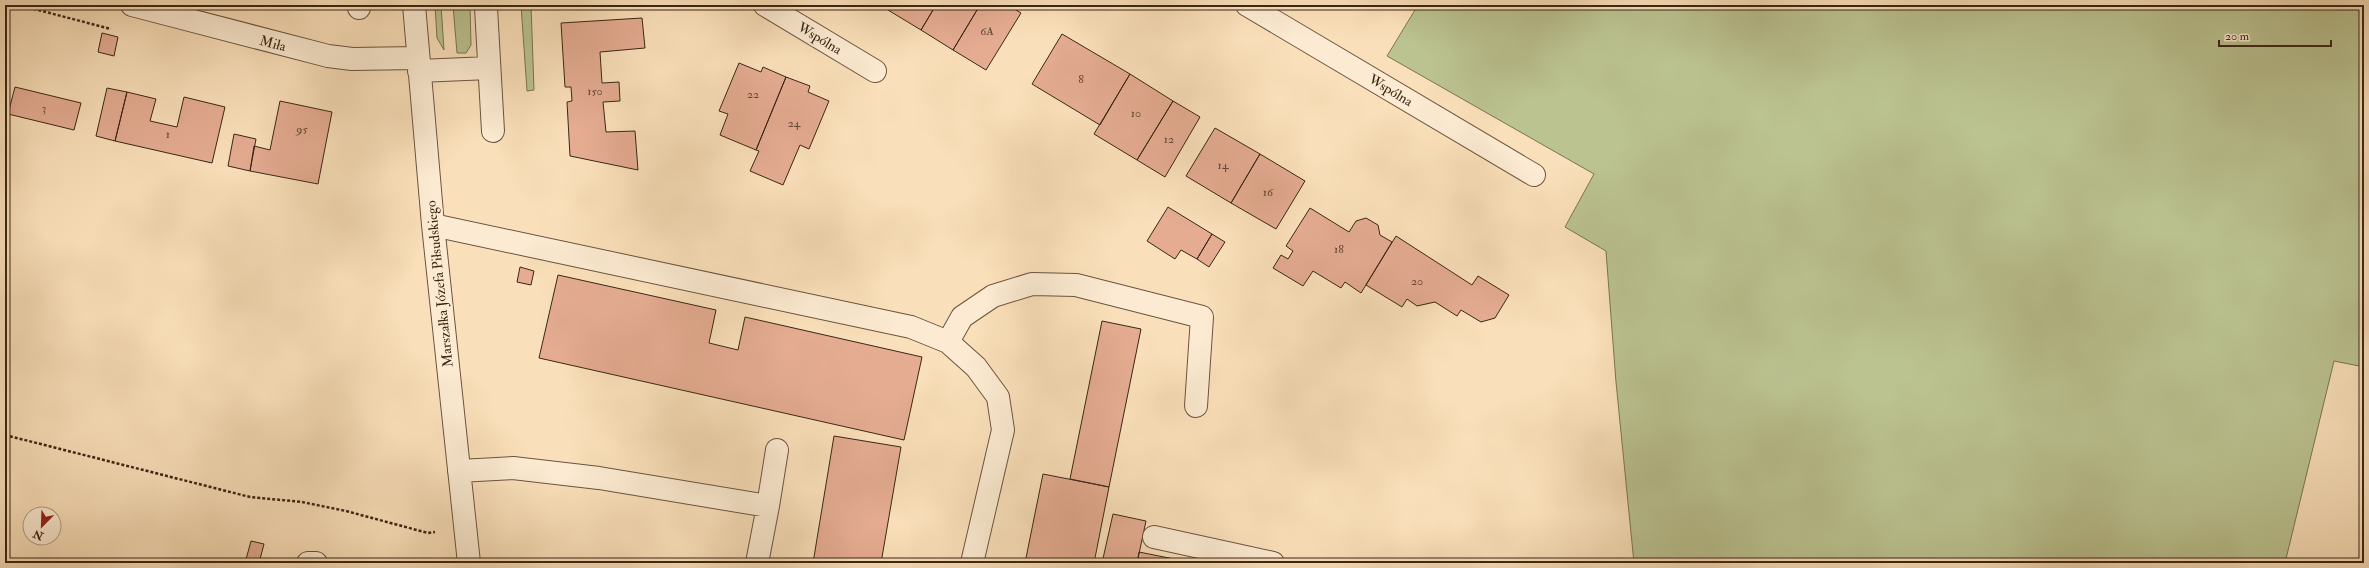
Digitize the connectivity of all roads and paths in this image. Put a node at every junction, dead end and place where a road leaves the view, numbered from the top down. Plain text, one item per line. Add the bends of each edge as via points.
1 (132, 5) edge
2 (414, 5) edge
3 (765, 5) edge
4 (1247, 5) edge
5 (486, 8) dead end
6 (418, 64) junction
7 (490, 68) junction
8 (875, 71) dead end
9 (493, 131) dead end
10 (1534, 175) dead end
11 (433, 225) junction
12 (948, 342) junction
13 (1196, 406) dead end
14 (5, 435) edge
15 (777, 450) dead end
16 (459, 471) junction
17 (768, 506) junction
18 (436, 532) dead end
19 (1154, 537) dead end
20 (308, 563) edge
21 (316, 563) edge
22 (469, 563) edge
23 (758, 563) edge
24 (972, 563) edge
25 (1273, 563) edge

1 - 6 street, Miła via 328,56
2 - 6 street, Marszałka Józefa Piłsudskiego
3 - 8 street, Wspólna
4 - 10 street, Wspólna
5 - 7 street
6 - 7 street, Miła
6 - 11 street, Marszałka Józefa Piłsudskiego
7 - 9 street
11 - 12 street via 911,327
11 - 16 street, Marszałka Józefa Piłsudskiego
12 - 13 street via 962,317 980,304 993,296 1032,284 1076,285 1202,317
12 - 24 street via 976,367 998,397 1004,430
14 - 18 path via 250,497 302,502 428,533
15 - 17 street
16 - 17 street via 521,468 600,478
16 - 22 street, Marszałka Józefa Piłsudskiego
17 - 23 street
19 - 25 street
20 - 21 street

